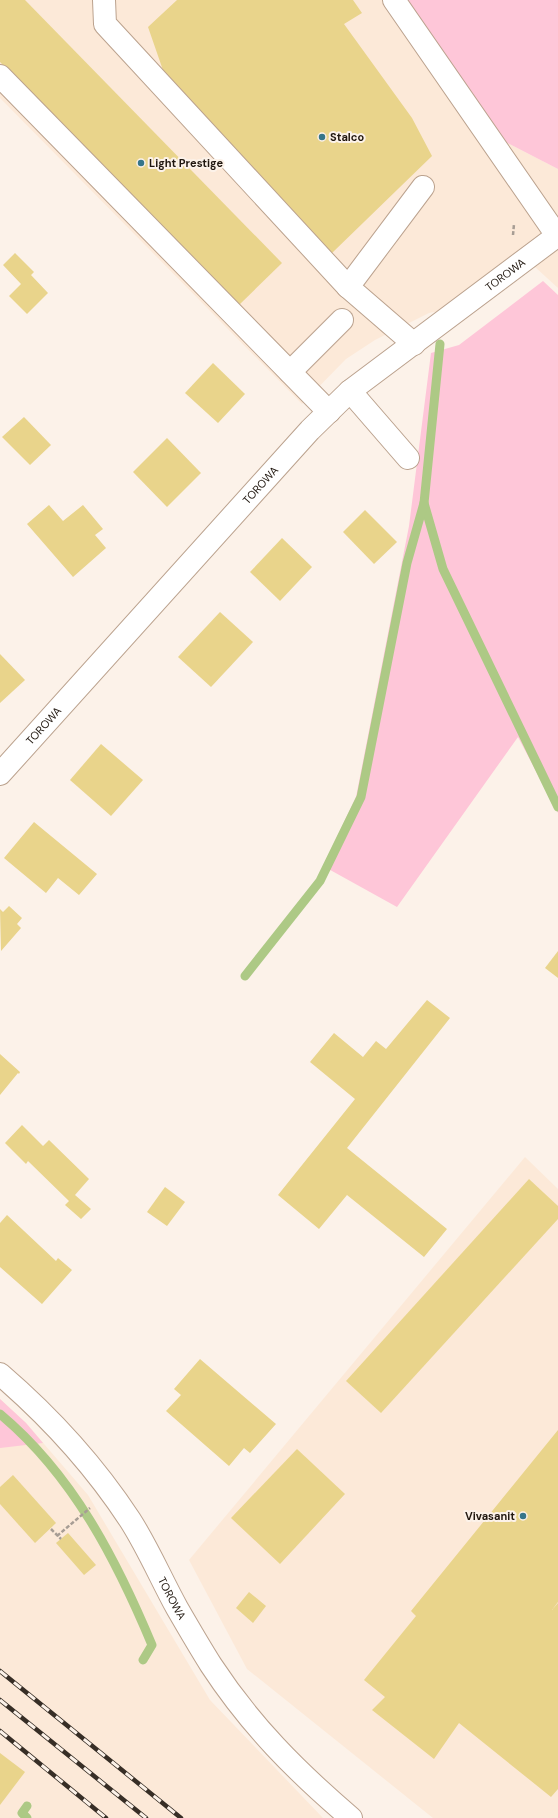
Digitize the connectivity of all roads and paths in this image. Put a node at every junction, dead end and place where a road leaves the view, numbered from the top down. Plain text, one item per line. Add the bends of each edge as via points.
1 (104, 0) edge
2 (394, 0) edge
3 (0, 76) edge
4 (423, 187) dead end
5 (513, 220) dead end
6 (558, 236) edge
7 (513, 270) junction
8 (348, 288) junction
9 (342, 320) dead end
10 (414, 344) junction
11 (290, 372) junction
12 (350, 391) junction
13 (329, 412) junction
14 (408, 458) dead end
15 (0, 774) edge
16 (0, 1374) edge
17 (91, 1507) dead end
18 (51, 1528) dead end
19 (57, 1536) junction
20 (61, 1539) dead end
21 (351, 1818) edge

1 - 8 street via 105,24
2 - 6 street
3 - 11 street
4 - 8 street
5 - 7 path via 515,226 511,242 502,251
6 - 7 street, TOROWA
7 - 10 street, TOROWA
8 - 10 street
9 - 11 street
10 - 12 street, TOROWA
11 - 13 street
12 - 13 street, TOROWA
12 - 14 street
13 - 15 street, TOROWA
16 - 21 street, TOROWA via 48,1417 111,1492 131,1521 204,1653 242,1707 277,1751
17 - 19 path
18 - 19 path
19 - 20 path

